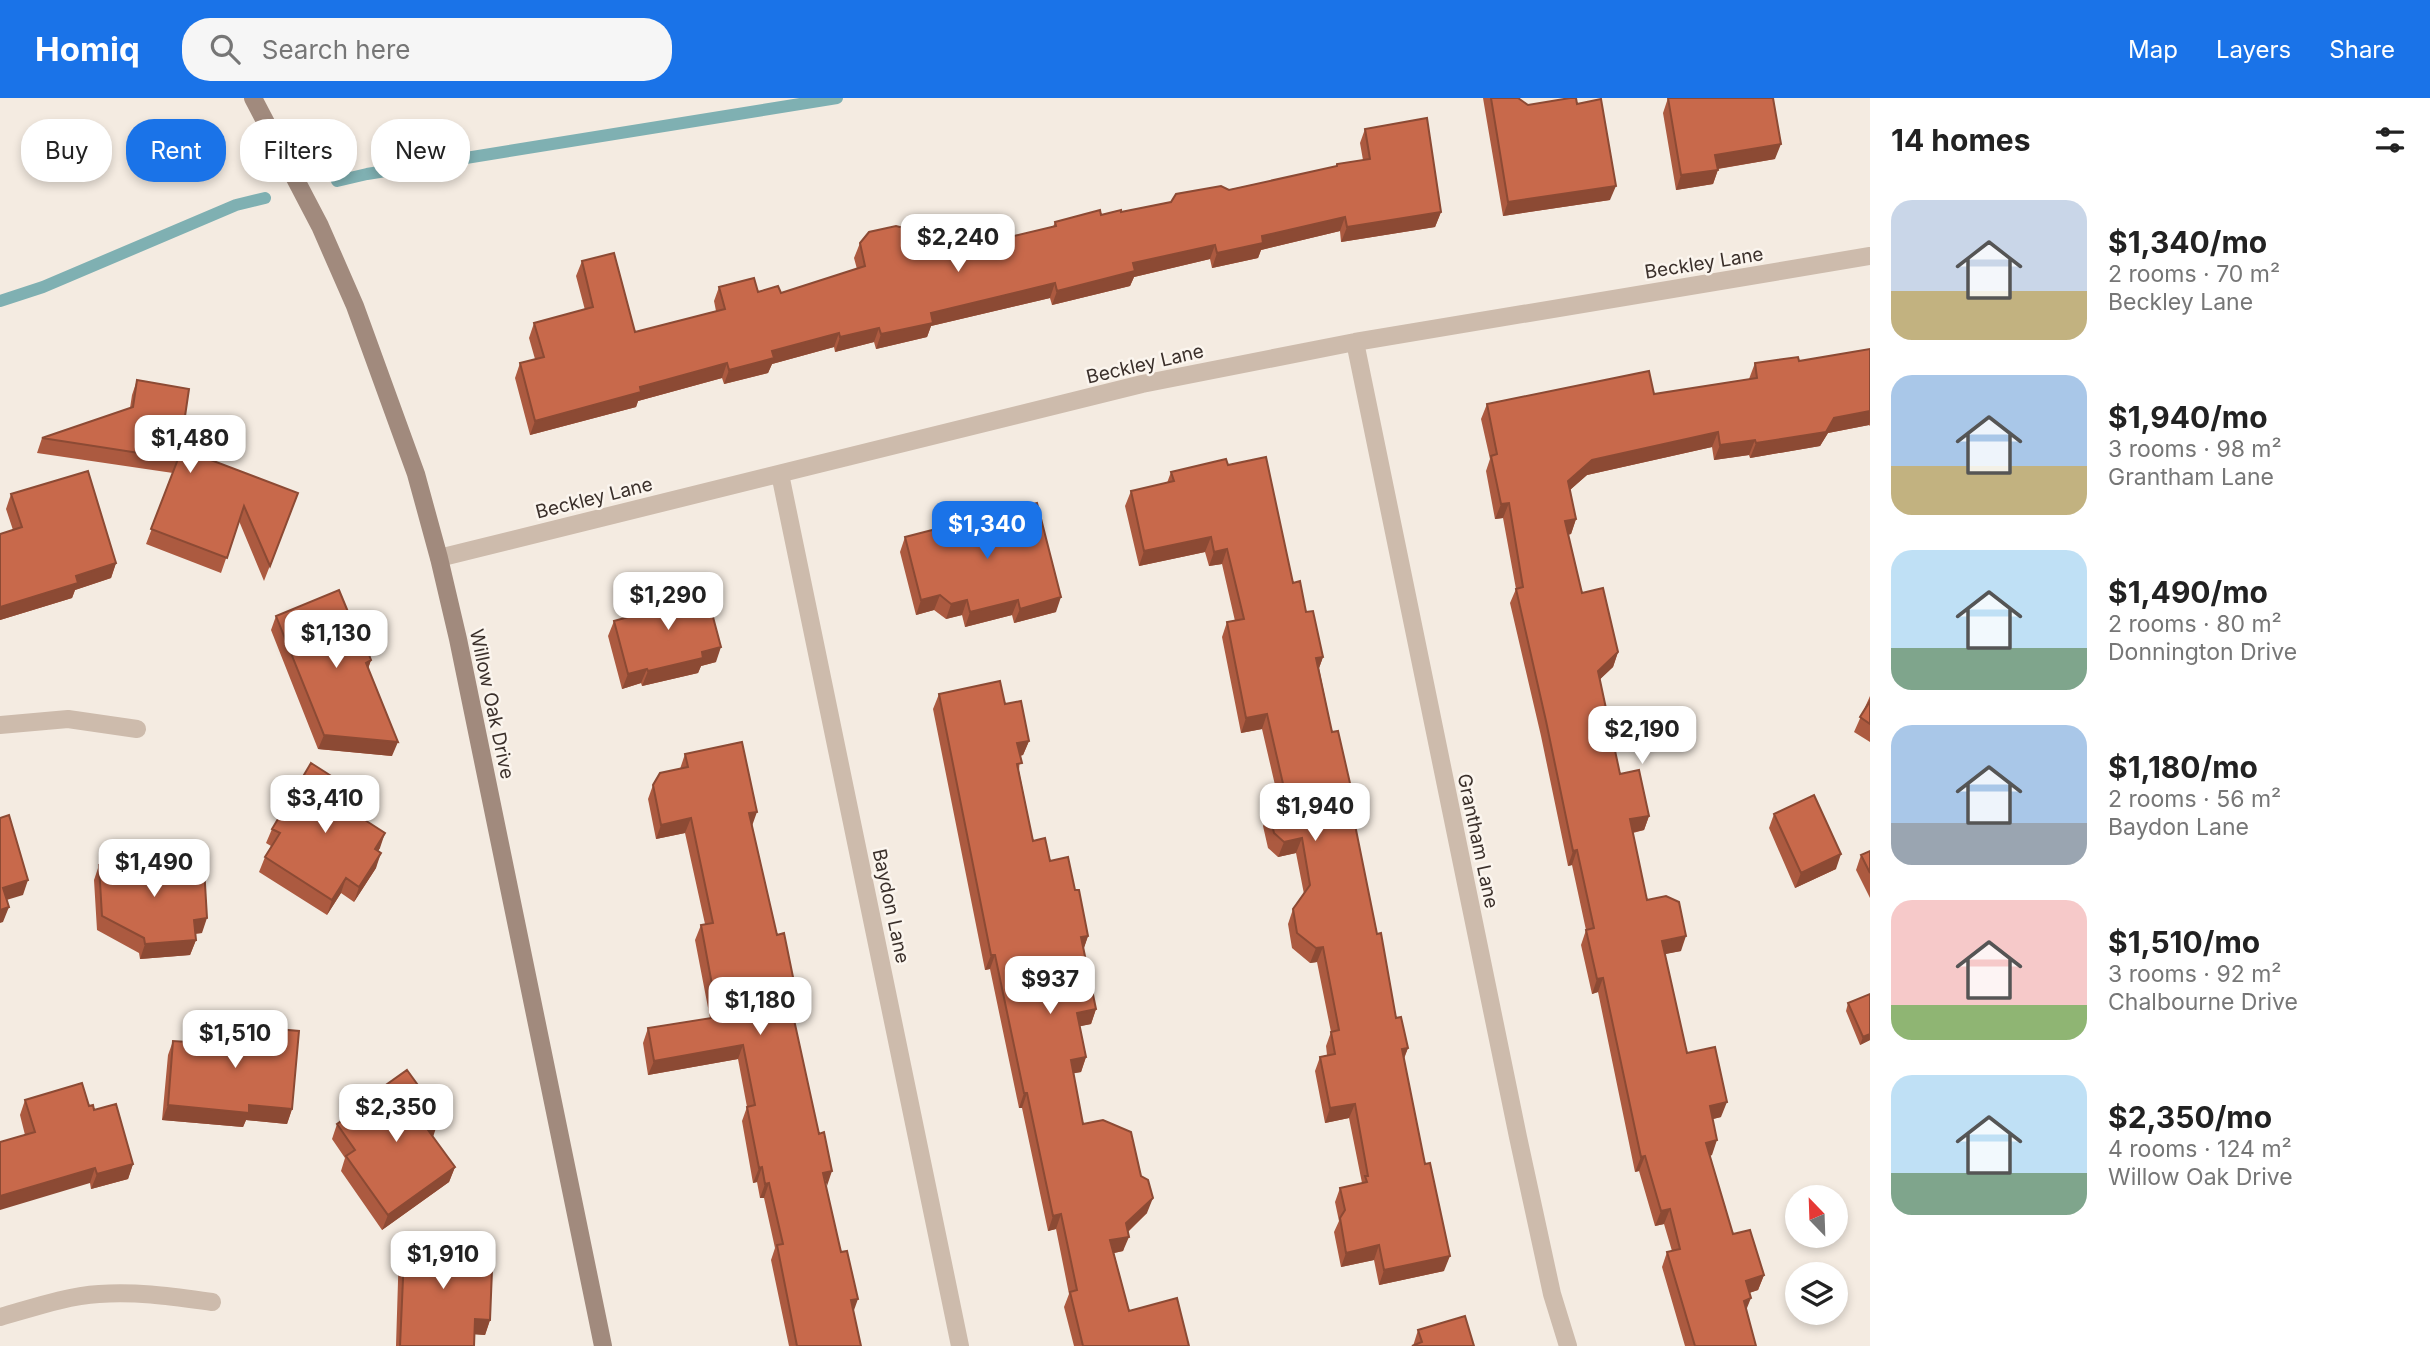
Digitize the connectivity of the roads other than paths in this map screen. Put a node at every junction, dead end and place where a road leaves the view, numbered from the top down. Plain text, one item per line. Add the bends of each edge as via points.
1 (253, 98) edge
2 (1870, 257) edge
3 (1355, 342) junction
4 (780, 474) junction
5 (439, 558) junction
6 (0, 725) edge
7 (137, 729) dead end
8 (212, 1302) dead end
9 (0, 1317) edge
10 (603, 1346) edge
11 (960, 1346) edge
12 (1568, 1346) edge

1 - 5 street, Willow Oak Drive via 320,226 355,306 416,474
2 - 3 street, Beckley Lane
3 - 4 street, Beckley Lane via 1142,384
3 - 12 street, Grantham Lane via 1518,1137
4 - 5 street, Beckley Lane
4 - 11 street, Baydon Lane
5 - 10 street, Willow Oak Drive
6 - 7 street via 68,719
8 - 9 street via 96,1294

